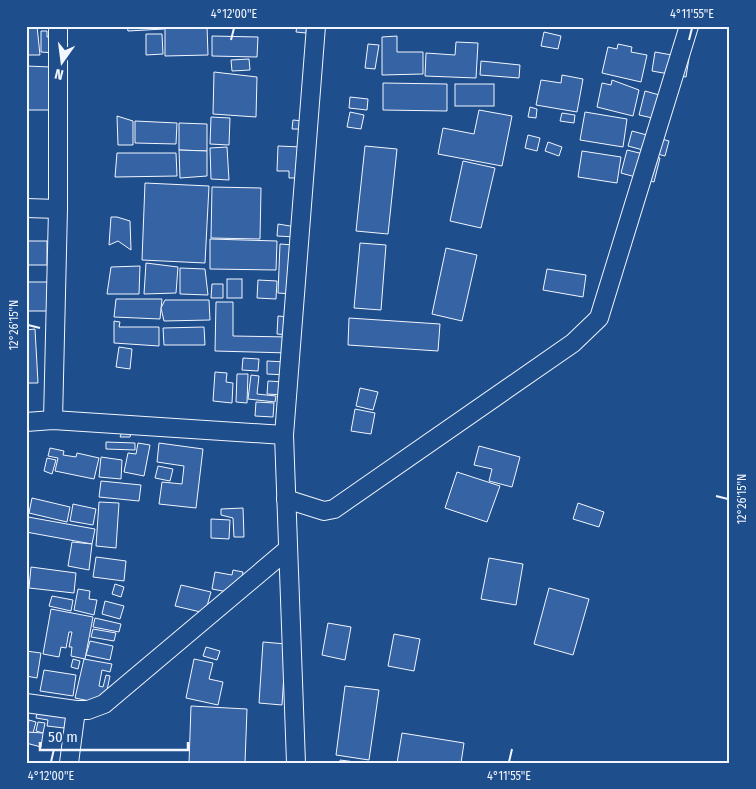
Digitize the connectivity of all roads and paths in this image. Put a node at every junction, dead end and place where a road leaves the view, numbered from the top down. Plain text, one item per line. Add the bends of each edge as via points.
1 (58, 26) edge
2 (316, 26) edge
3 (690, 26) edge
4 (26, 208) edge
5 (58, 209) junction
6 (53, 420) junction
7 (26, 422) edge
8 (284, 435) junction
9 (286, 499) junction
10 (288, 549) junction
11 (26, 703) edge
12 (76, 710) junction
13 (69, 763) edge
14 (296, 763) edge

1 - 5 street
2 - 8 street
3 - 9 street via 599,318 587,332 334,509 324,511
4 - 5 street
5 - 6 street
6 - 7 street
6 - 8 street
8 - 9 street
9 - 10 street
10 - 12 street via 104,704 88,710
10 - 14 street
11 - 12 street
12 - 13 street

